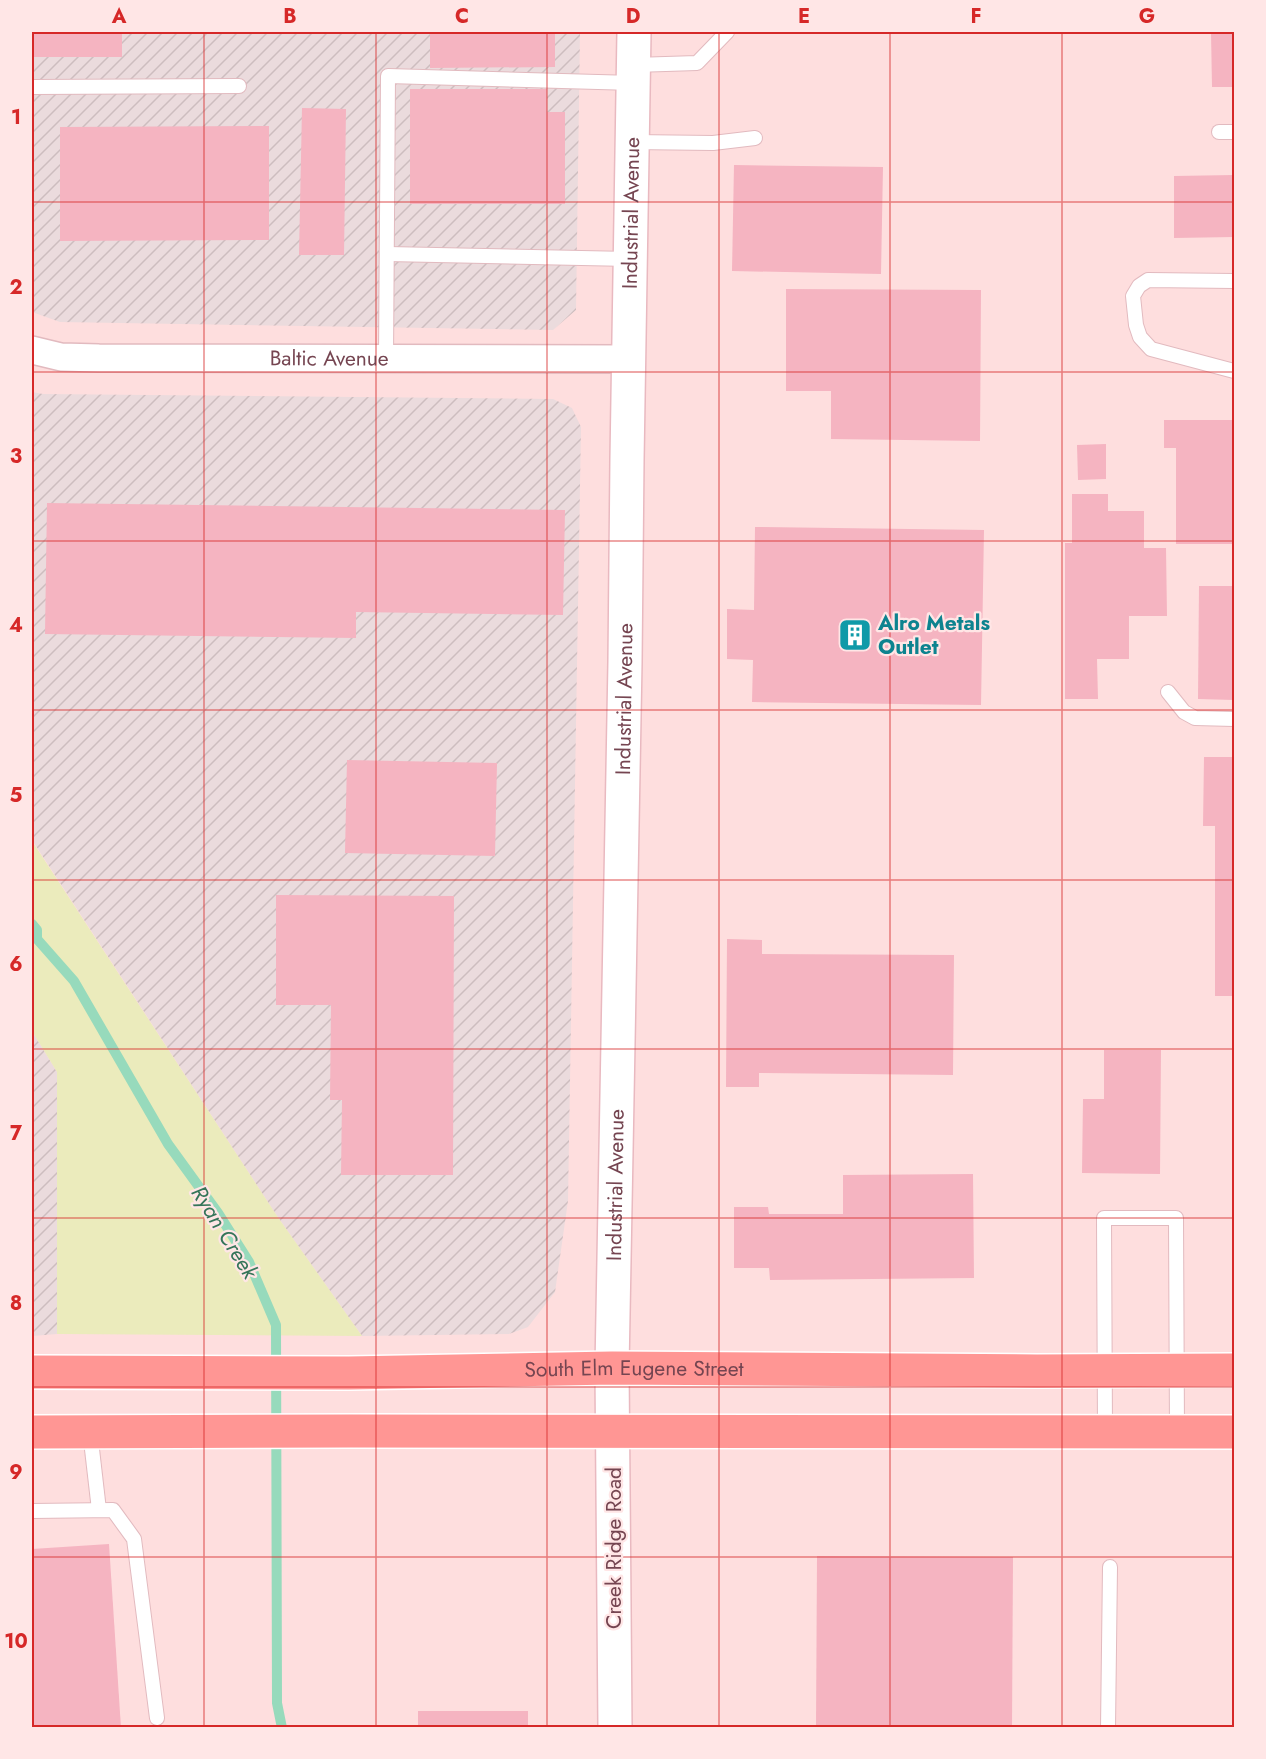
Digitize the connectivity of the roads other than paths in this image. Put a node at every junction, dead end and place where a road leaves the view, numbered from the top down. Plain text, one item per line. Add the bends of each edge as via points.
1 (634, 32) edge
2 (727, 32) edge
3 (634, 74) junction
4 (238, 86) dead end
5 (32, 87) edge
6 (1219, 132) dead end
7 (1234, 132) edge
8 (755, 138) dead end
9 (632, 142) junction
10 (387, 254) junction
11 (630, 259) junction
12 (1234, 281) edge
13 (32, 350) edge
14 (386, 359) junction
15 (628, 360) junction
16 (1234, 372) edge
17 (1168, 692) dead end
18 (1234, 718) edge
19 (612, 1368) junction
20 (1234, 1370) edge
21 (1104, 1371) junction
22 (1177, 1371) junction
23 (32, 1372) edge
24 (613, 1431) junction
25 (1105, 1431) junction
26 (1177, 1431) junction
27 (32, 1432) edge
28 (90, 1432) junction
29 (1234, 1432) edge
30 (99, 1510) junction
31 (32, 1511) edge
32 (1110, 1567) dead end
33 (157, 1718) dead end
34 (615, 1728) edge
35 (1108, 1728) edge

1 - 3 main road, Industrial Avenue
2 - 3 lane via 698,63
3 - 9 main road, Industrial Avenue
3 - 10 lane via 388,76
4 - 5 lane
6 - 7 lane
8 - 9 lane via 713,143
9 - 11 main road, Industrial Avenue
10 - 11 lane
10 - 14 lane
11 - 15 main road, Industrial Avenue
12 - 16 lane via 1148,280 1133,296 1140,337 1151,349
13 - 14 street, Baltic Avenue via 61,357 99,358
14 - 15 street, Baltic Avenue
15 - 19 main road, Industrial Avenue
17 - 18 lane via 1184,712 1195,718
19 - 21 main road, South Elm Eugene Street
19 - 23 main road, South Elm Eugene Street via 349,1373
19 - 24 main road, Creek Ridge Road
20 - 22 main road, South Elm Eugene Street
21 - 22 main road, South Elm Eugene Street
21 - 22 lane via 1104,1218 1176,1218
21 - 25 lane
22 - 26 lane
24 - 25 main road
24 - 28 main road
24 - 34 main road, Creek Ridge Road
25 - 26 main road
26 - 29 main road
27 - 28 main road
28 - 30 lane
30 - 31 lane
30 - 33 lane via 113,1510 134,1539
32 - 35 lane

